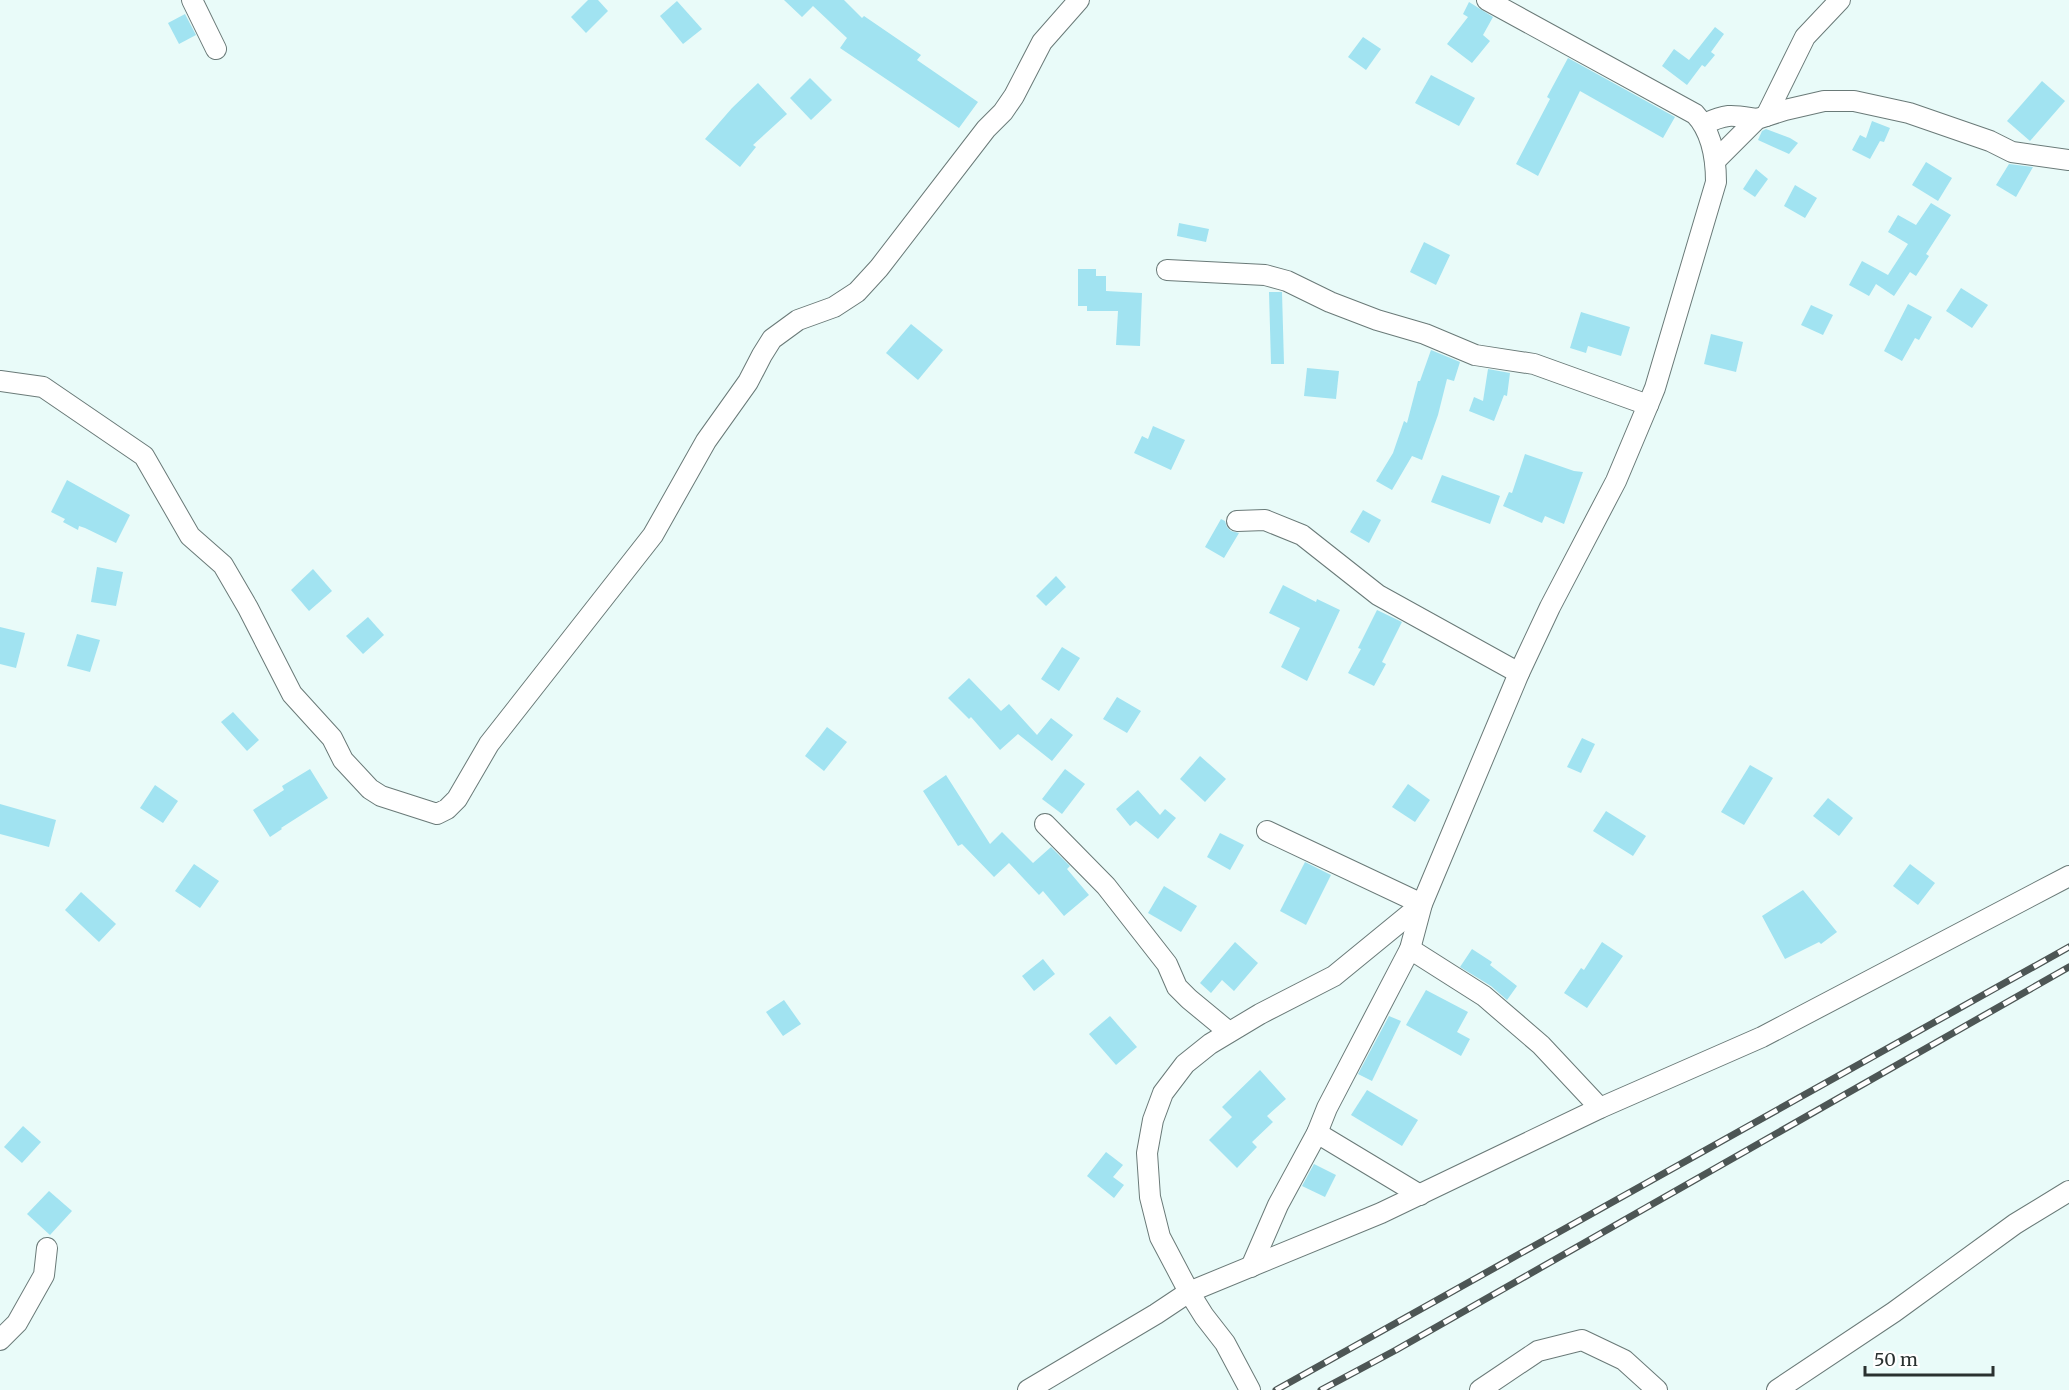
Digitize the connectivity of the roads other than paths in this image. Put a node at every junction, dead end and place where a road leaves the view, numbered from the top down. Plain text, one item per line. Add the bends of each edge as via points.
1 (192, 0) edge
2 (1080, 0) edge
3 (1487, 0) edge
4 (1840, 0) edge
5 (216, 49) dead end
6 (1761, 118) junction
7 (1704, 124) junction
8 (1716, 160) junction
9 (2069, 160) edge
10 (1167, 270) dead end
11 (0, 381) edge
12 (1648, 405) junction
13 (1237, 521) dead end
14 (1519, 673) junction
15 (1045, 824) dead end
16 (1267, 831) dead end
17 (2069, 876) edge
18 (1422, 904) junction
19 (1410, 949) junction
20 (1229, 1032) junction
21 (1600, 1108) junction
22 (1317, 1133) junction
23 (2069, 1191) edge
24 (1420, 1195) junction
25 (47, 1248) dead end
26 (1251, 1267) junction
27 (1189, 1292) junction
28 (0, 1340) edge
29 (1028, 1390) edge
30 (1250, 1390) edge
31 (1480, 1390) edge
32 (1657, 1390) edge
33 (1777, 1390) edge

1 - 5 street
2 - 11 street via 1042,42 1003,112 879,268 834,307 798,320 772,339 748,382 706,441 653,535 489,744 456,799 437,814 381,796 343,760 332,738 292,694 223,565 190,536 144,456 43,387
3 - 7 street via 1695,114
4 - 6 street via 1805,37
6 - 7 street via 1722,116
6 - 8 street
6 - 9 street via 1824,101 1854,101 1909,113 2012,152
7 - 8 street
8 - 12 street via 1716,182
10 - 12 street via 1265,275 1287,280 1330,302 1476,355 1534,364
12 - 14 street via 1616,481
13 - 14 street via 1265,520 1302,535 1378,595
14 - 18 street
15 - 20 street via 1106,886 1167,964 1177,987
16 - 18 street
17 - 21 street via 1762,1037
18 - 19 street
18 - 20 street via 1334,976
19 - 21 street via 1484,996 1541,1045
19 - 22 street
20 - 27 street via 1185,1064 1163,1094 1147,1153 1150,1197 1160,1237
21 - 24 street
22 - 24 street
22 - 26 street via 1278,1205
23 - 33 street via 2015,1224
24 - 26 street
25 - 28 street via 44,1275 17,1323
26 - 27 street
27 - 29 street
27 - 30 street via 1225,1343
31 - 32 street via 1538,1351 1582,1340 1624,1360

